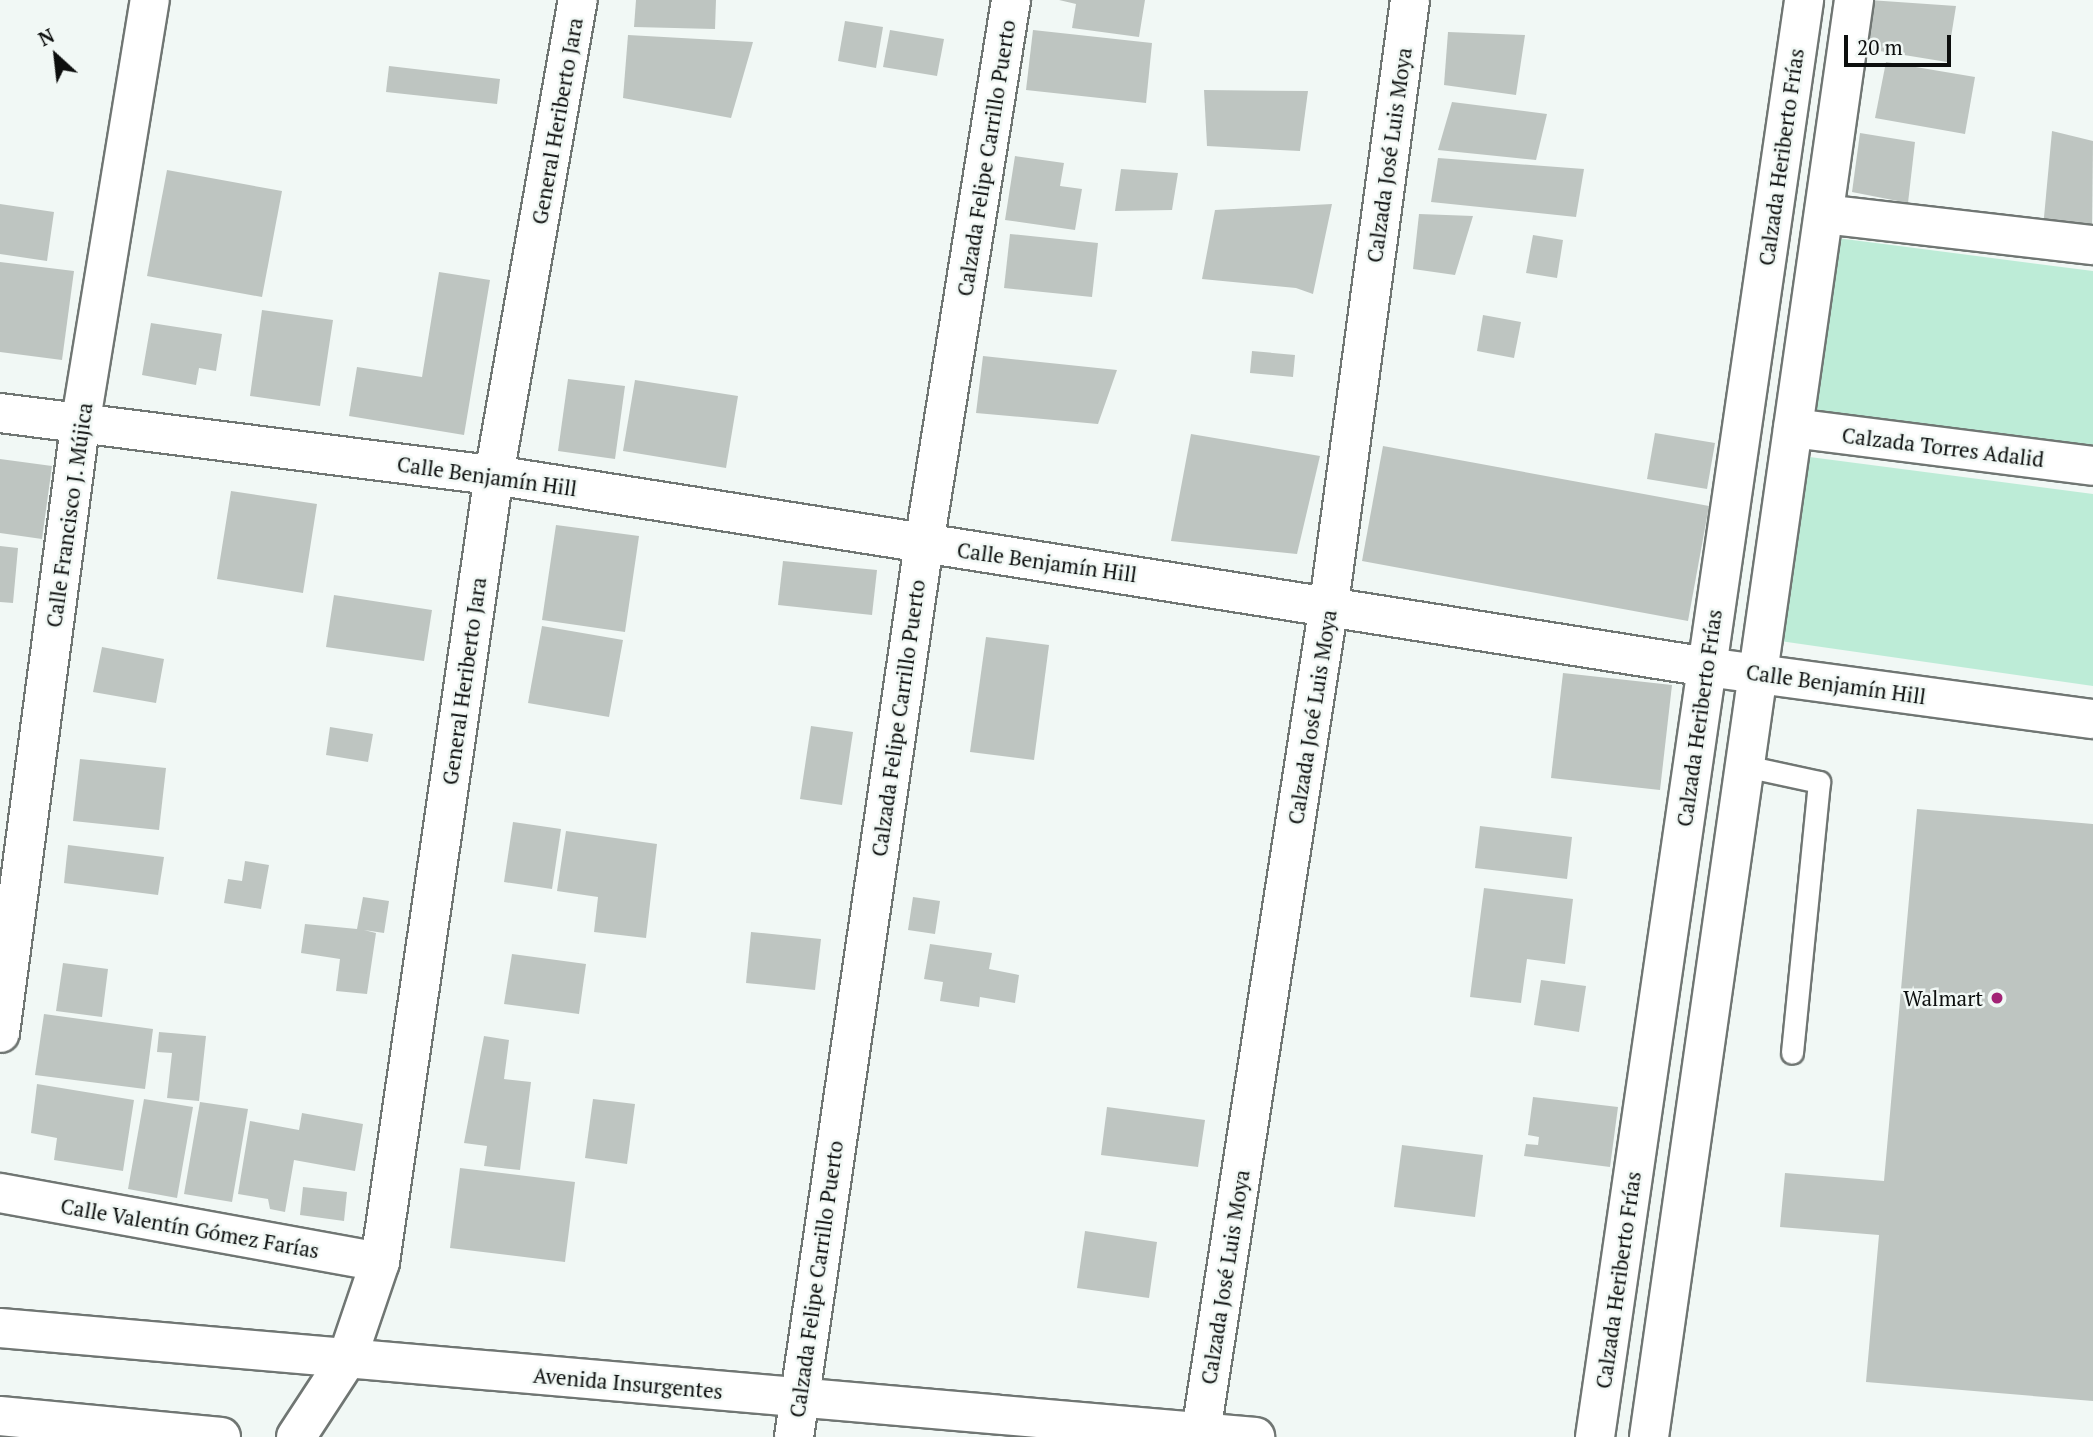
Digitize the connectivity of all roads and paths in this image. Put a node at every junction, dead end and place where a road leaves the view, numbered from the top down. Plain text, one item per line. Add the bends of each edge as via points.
1 (150, 0) edge
2 (578, 0) edge
3 (1011, 0) edge
4 (1409, 0) edge
5 (1804, 0) edge
6 (1854, 0) edge
7 (1824, 214) junction
8 (2093, 245) edge
9 (0, 413) edge
10 (80, 425) junction
11 (1793, 428) junction
12 (2093, 466) edge
13 (494, 475) junction
14 (924, 544) junction
15 (1329, 604) junction
16 (1707, 667) junction
17 (1758, 673) junction
18 (2093, 719) edge
19 (1745, 766) junction
20 (0, 1033) edge
21 (1792, 1053) dead end
22 (0, 1193) edge
23 (380, 1262) junction
24 (0, 1328) edge
25 (347, 1359) junction
26 (798, 1397) junction
27 (0, 1416) edge
28 (1201, 1432) junction
29 (221, 1437) edge
30 (296, 1437) edge
31 (794, 1437) edge
32 (1255, 1437) edge
33 (1595, 1437) edge
34 (1648, 1437) edge

1 - 10 street, Calle Francisco J. Mújica
2 - 13 street, General Heriberto Jara
3 - 14 street, Calzada Felipe Carrillo Puerto
4 - 15 street, Calzada José Luis Moya
5 - 16 street, Calzada Heriberto Frías
6 - 7 street
7 - 8 street
7 - 11 street
9 - 10 street, Calle Benjamín Hill
10 - 13 street, Calle Benjamín Hill
10 - 20 street, Calle Francisco J. Mújica
11 - 12 street, Calzada Torres Adalid
11 - 17 street
13 - 14 street, Calle Benjamín Hill
13 - 23 street, General Heriberto Jara
14 - 15 street, Calle Benjamín Hill
14 - 26 street, Calzada Felipe Carrillo Puerto
15 - 16 street, Calle Benjamín Hill
15 - 28 street, Calzada José Luis Moya
16 - 17 street, Calle Benjamín Hill
16 - 33 street, Calzada Heriberto Frías
17 - 18 street, Calle Benjamín Hill
17 - 19 street
19 - 21 lane via 1819,782
19 - 34 street
22 - 23 street, Calle Valentín Gómez Farías
23 - 25 street, General Heriberto Jara
24 - 25 street, Avenida Insurgentes
25 - 26 street, Avenida Insurgentes
25 - 30 street, General Heriberto Jara
26 - 28 street, Avenida Insurgentes
26 - 31 street, Calzada Felipe Carrillo Puerto
27 - 29 street
28 - 32 street, Avenida Insurgentes

